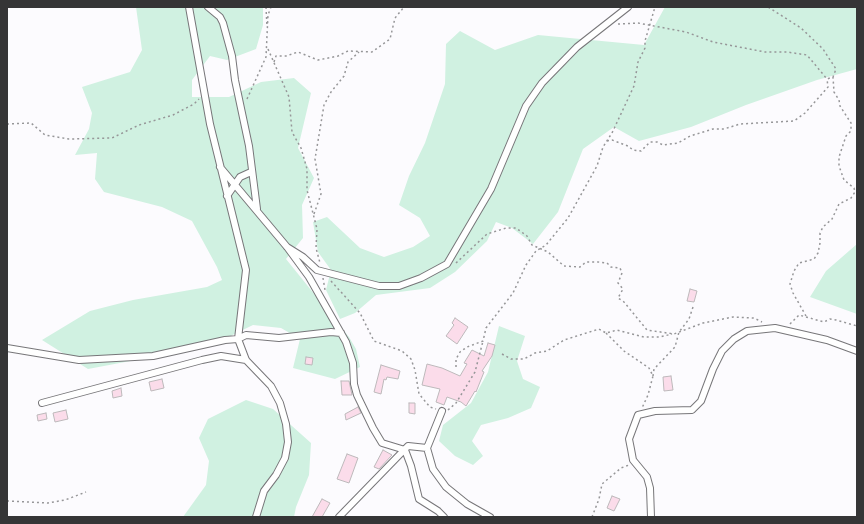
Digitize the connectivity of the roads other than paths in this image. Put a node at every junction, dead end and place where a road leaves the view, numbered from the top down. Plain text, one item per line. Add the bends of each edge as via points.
1 (189, 7) edge
2 (208, 7) edge
3 (628, 7) edge
4 (220, 167) junction
5 (251, 172) junction
6 (236, 185) junction
7 (226, 196) junction
8 (257, 209) junction
9 (287, 246) junction
10 (341, 333) junction
11 (238, 339) junction
12 (7, 348) edge
13 (857, 351) edge
14 (246, 360) junction
15 (42, 403) dead end
16 (442, 411) road end
17 (427, 448) junction
18 (405, 450) junction
19 (256, 517) edge
20 (339, 517) edge
21 (444, 517) edge
22 (490, 517) edge
23 (651, 517) edge

1 - 4 street
2 - 5 street via 223,23 232,56 249,146
3 - 9 street via 578,47 542,83 526,106 491,189 447,264 422,278 399,286 379,286 322,272
4 - 6 street
4 - 7 street
5 - 6 street via 240,177
5 - 8 street
6 - 7 street
6 - 8 street
7 - 11 street via 246,270
8 - 9 street
9 - 10 street via 323,300
10 - 11 street via 279,338 246,335
10 - 18 street via 353,363 357,395 373,428 382,443
11 - 12 street via 153,356 79,360
11 - 14 street
13 - 23 street via 827,340 774,328 747,331 722,351 713,369 708,388 692,410 655,411 639,415 629,439 633,460 647,477
14 - 15 street via 221,356 202,360
14 - 19 street via 271,386 280,403 288,442 285,458 264,491
16 - 17 street
17 - 18 street via 408,446
17 - 22 street via 433,469 446,487 467,504
18 - 20 street
18 - 21 street via 419,499 438,510

